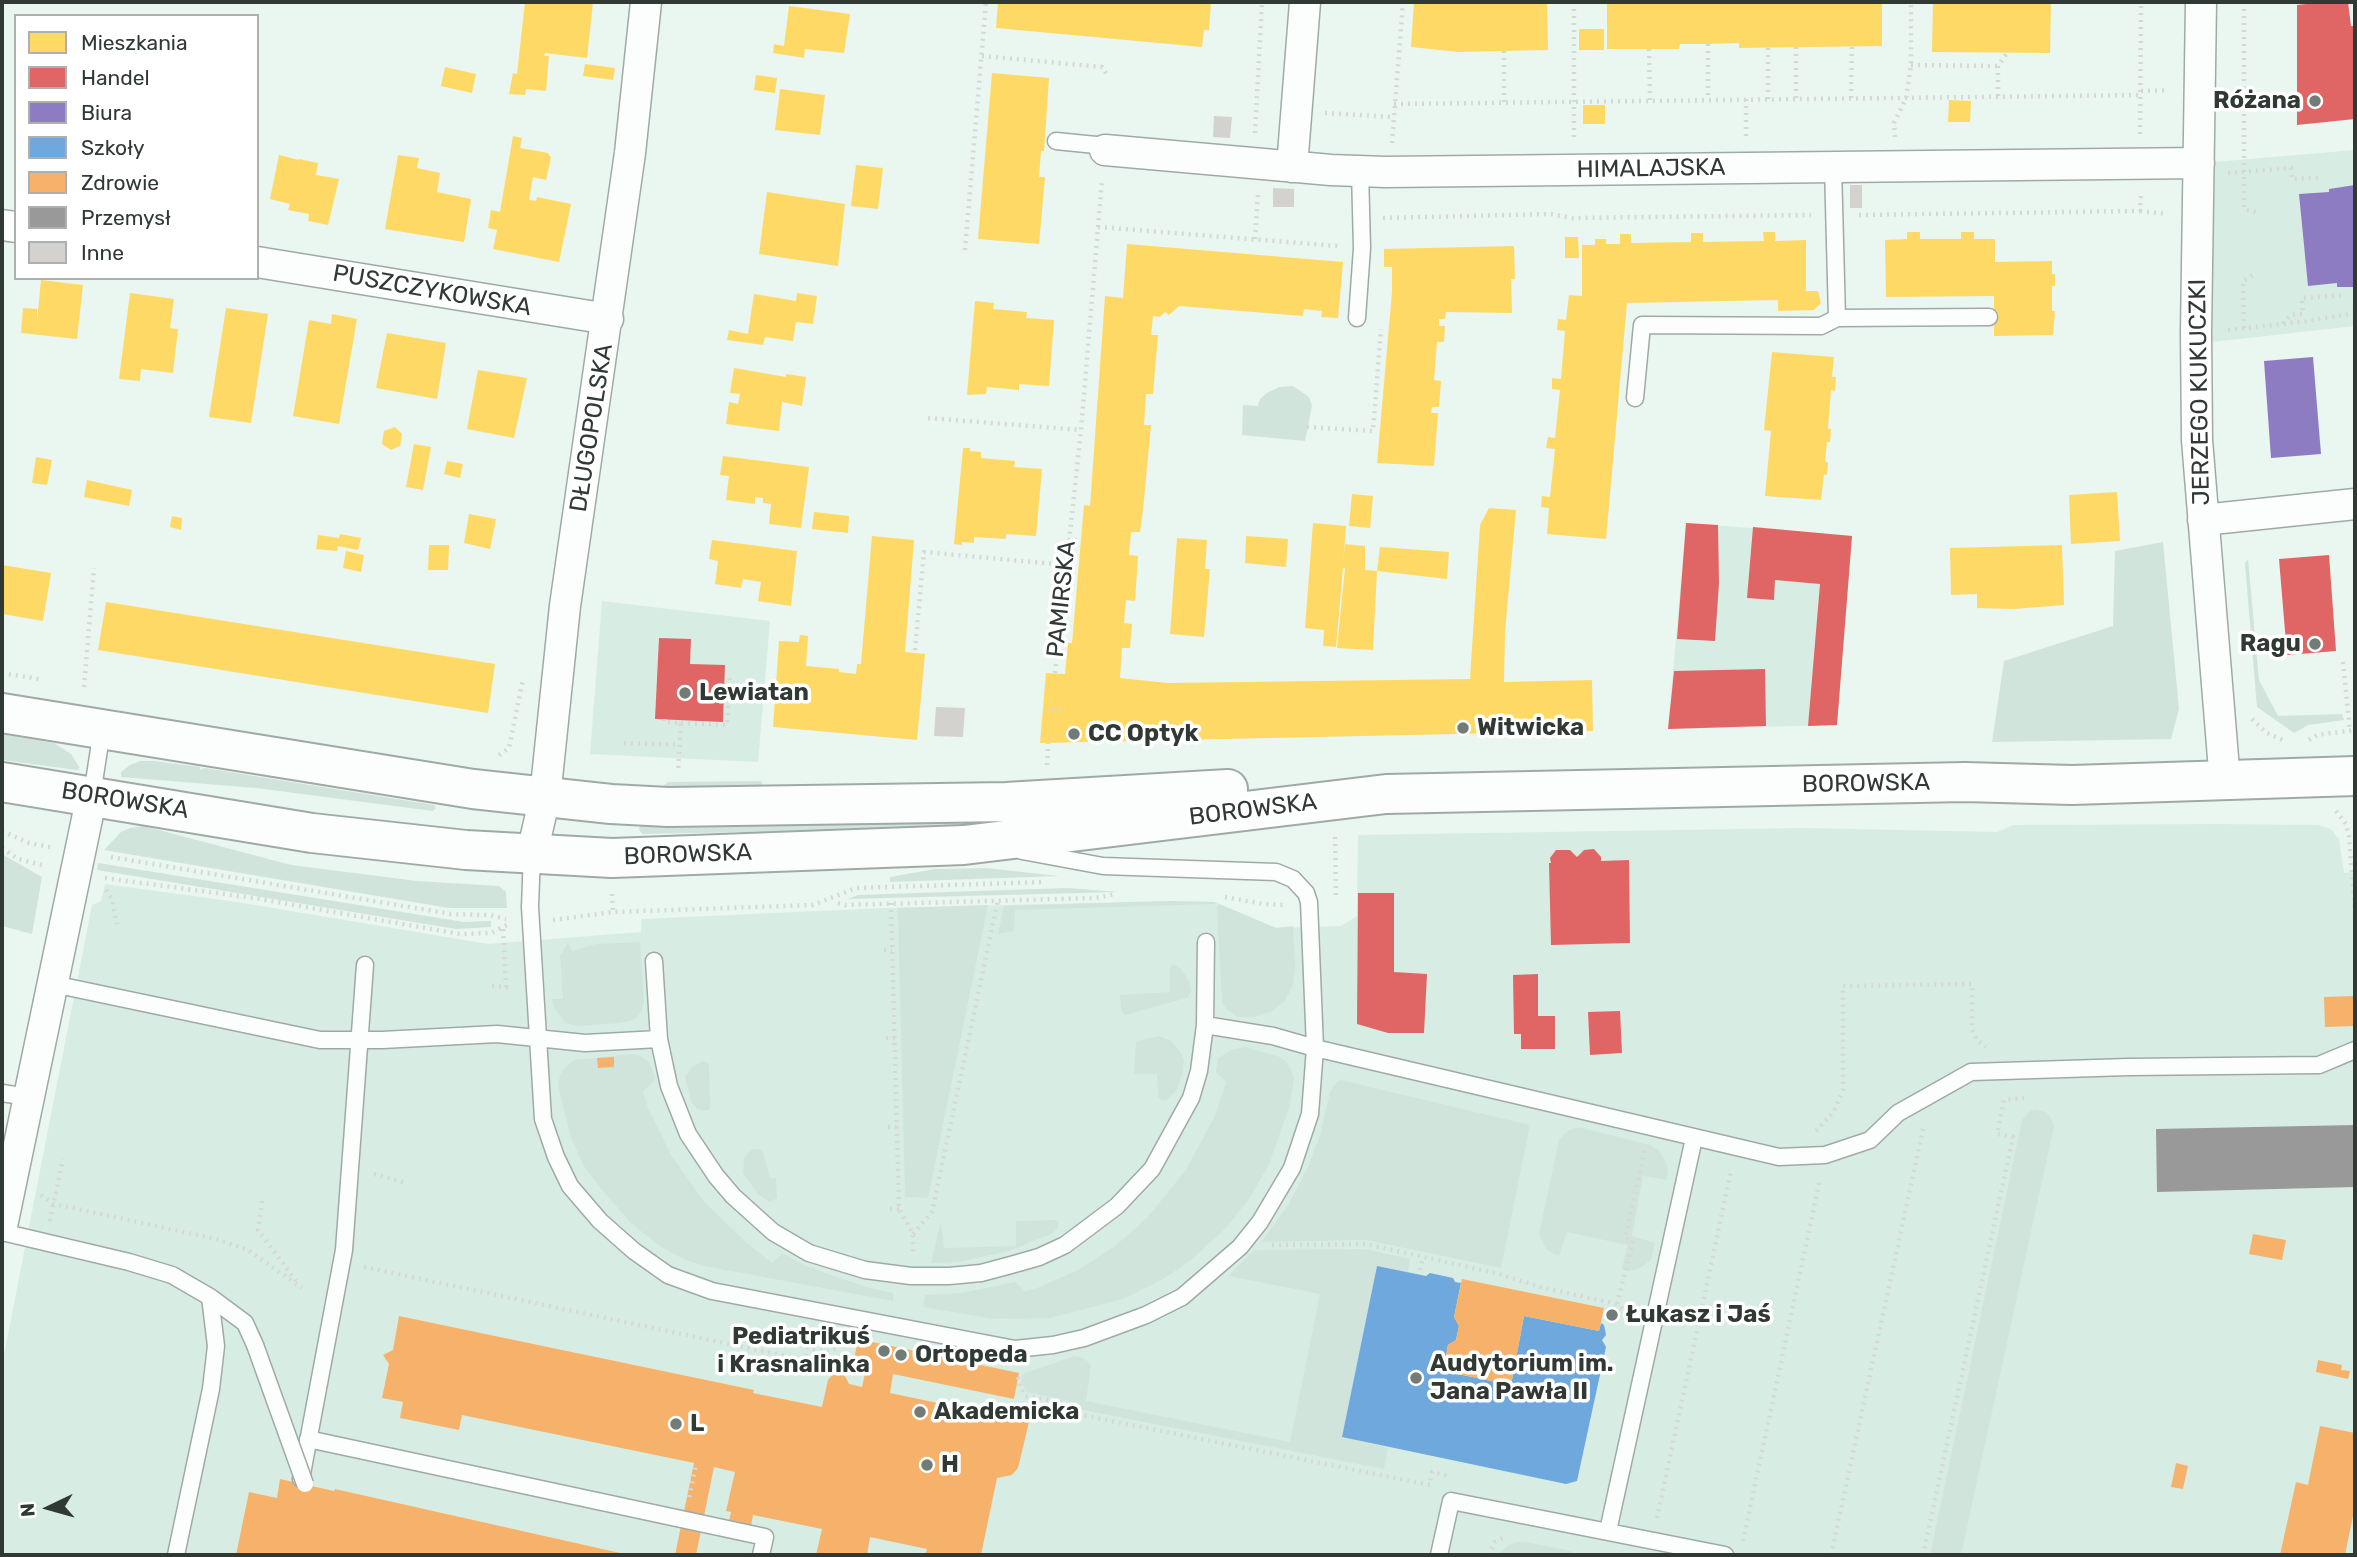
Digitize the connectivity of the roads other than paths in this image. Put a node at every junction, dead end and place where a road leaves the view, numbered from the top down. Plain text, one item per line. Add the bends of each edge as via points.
1 (646, 2) edge
2 (1305, 2) edge
3 (2201, 2) edge
4 (1056, 141) dead end
5 (1105, 150) joint
6 (1292, 167) junction
7 (1833, 167) junction
8 (2199, 169) junction
9 (1360, 171) junction
10 (259, 262) edge
11 (1989, 317) dead end
12 (1357, 318) dead end
13 (1837, 318) junction
14 (608, 319) junction
15 (1635, 398) dead end
16 (2355, 504) edge
17 (2203, 520) junction
18 (2, 713) edge
19 (102, 730) junction
20 (2355, 776) edge
21 (2, 782) edge
22 (2225, 782) junction
23 (1376, 794) junction
24 (92, 795) junction
25 (545, 797) junction
26 (978, 844) junction
27 (532, 853) junction
28 (1206, 942) dead end
29 (654, 961) dead end
30 (365, 965) dead end
31 (53, 984) junction
32 (1205, 1025) junction
33 (537, 1039) junction
34 (659, 1039) junction
35 (361, 1041) junction
36 (1315, 1048) junction
37 (2355, 1050) edge
38 (15, 1095) edge
39 (1694, 1138) junction
40 (2, 1226) edge
41 (2, 1232) edge
42 (211, 1297) junction
43 (308, 1439) junction
44 (1608, 1531) junction
45 (176, 1555) edge
46 (761, 1555) edge
47 (1439, 1555) edge
48 (1725, 1555) edge

1 - 14 street, DŁUGOPOLSKA
2 - 6 street
3 - 8 street, JERZEGO KUKUCZKI
4 - 5 lane
5 - 6 street, HIMALAJSKA
6 - 9 street, HIMALAJSKA
7 - 8 street, HIMALAJSKA
7 - 9 street, HIMALAJSKA
7 - 13 lane
8 - 17 street, JERZEGO KUKUCZKI via 2197,440
9 - 12 lane via 1363,248
10 - 14 street, PUSZCZYKOWSKA
11 - 13 lane
13 - 15 lane via 1821,326 1642,325
14 - 25 street, DŁUGOPOLSKA via 565,606
16 - 17 street
17 - 22 street, JERZEGO KUKUCZKI
18 - 19 street, BOROWSKA
19 - 24 lane
19 - 25 street, BOROWSKA
20 - 22 street, BOROWSKA
21 - 24 street, BOROWSKA
22 - 23 street, BOROWSKA via 1965,782
23 - 25 street, BOROWSKA via 1357,789 1230,789 1012,802 668,807
23 - 26 street, BOROWSKA
24 - 27 street, BOROWSKA via 312,833
24 - 31 street
25 - 27 street, DŁUGOPOLSKA
26 - 27 street, BOROWSKA via 622,857
26 - 36 lane via 1103,866 1276,872 1293,879 1309,902
27 - 33 lane
28 - 32 lane
29 - 34 lane
30 - 35 lane
31 - 35 lane via 320,1040
31 - 38 street
32 - 34 lane via 1191,1098 1152,1169 1117,1206 1040,1257 981,1273 912,1276 865,1270 809,1253 773,1232 733,1196 688,1133 669,1086
32 - 36 lane
33 - 34 lane via 585,1043
33 - 35 lane via 497,1034
33 - 36 lane via 543,1119 570,1186 600,1221 668,1275 712,1291 1015,1349 1084,1338 1146,1315 1182,1297 1240,1247 1292,1168 1310,1114
35 - 43 lane via 344,1250
36 - 39 lane
37 - 39 lane via 2319,1065 1971,1072 1898,1113 1870,1140 1825,1155 1779,1157
38 - 40 street
39 - 44 lane
41 - 42 lane via 172,1275
42 - 43 lane, bridge via 245,1323 303,1484
42 - 45 lane via 216,1346 211,1389
43 - 46 lane via 765,1537
44 - 47 lane via 1451,1502
44 - 48 lane

